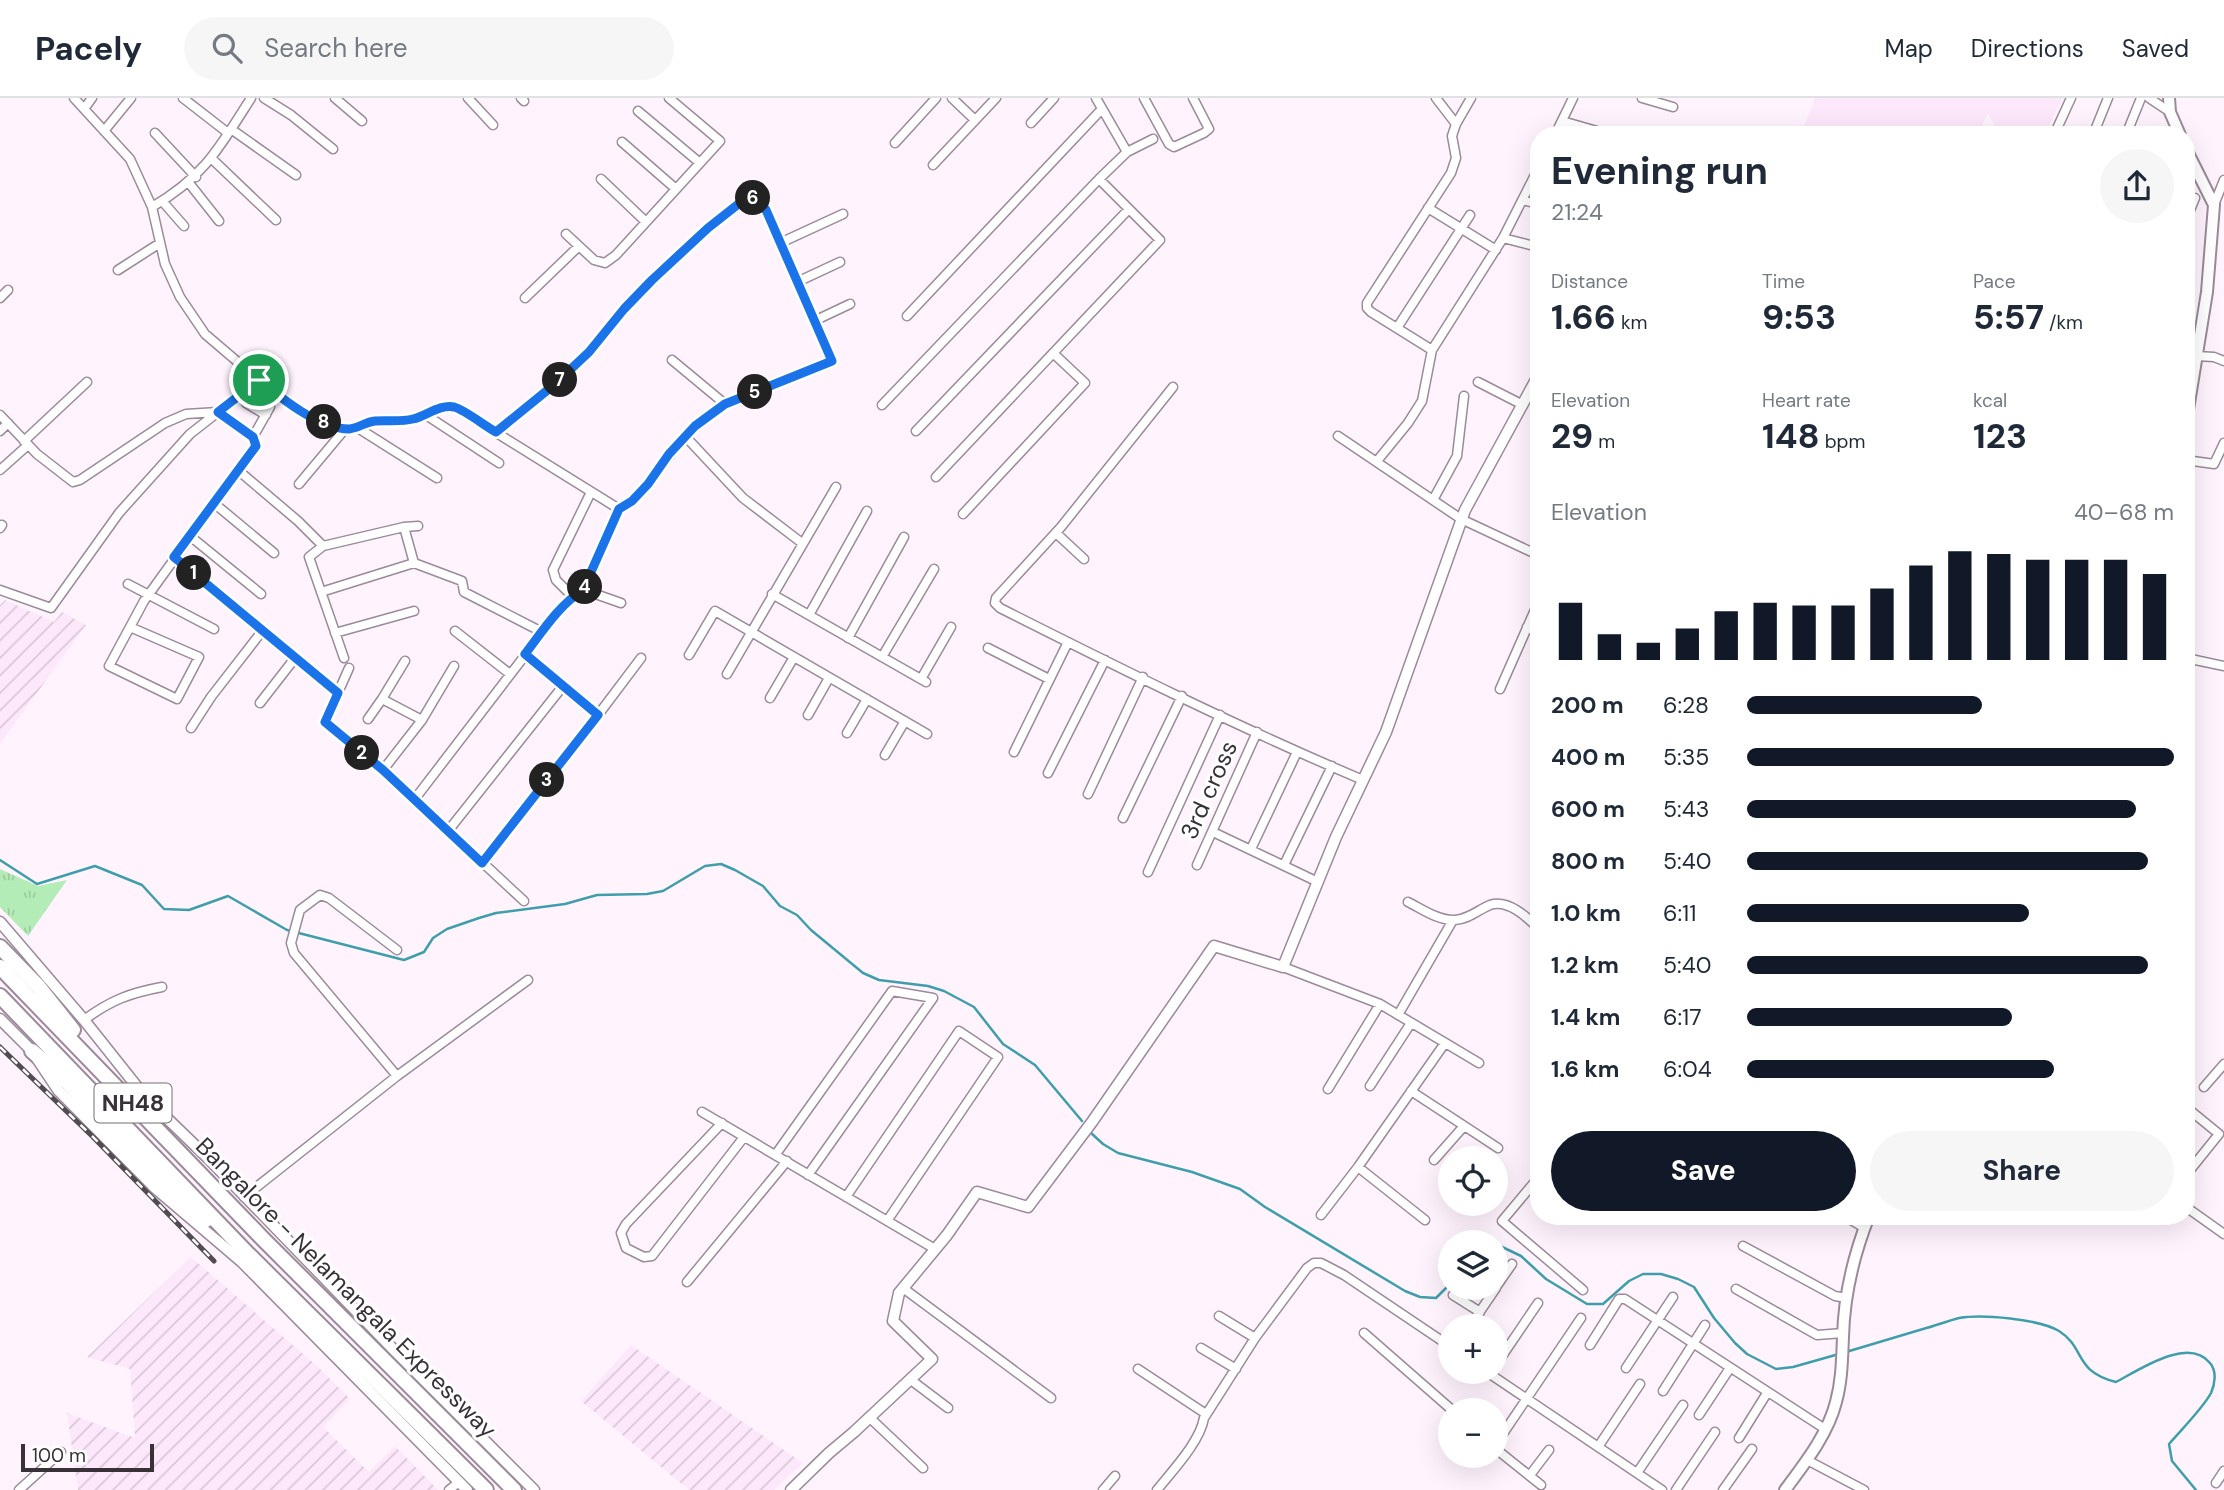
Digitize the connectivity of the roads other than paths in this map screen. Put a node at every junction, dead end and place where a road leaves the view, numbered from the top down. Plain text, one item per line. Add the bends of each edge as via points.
1 (74, 98) edge
2 (93, 98) edge
3 (131, 98) edge
4 (183, 98) edge
5 (251, 98) edge
6 (264, 98) edge
7 (335, 98) edge
8 (468, 98) edge
9 (669, 98) edge
10 (936, 98) edge
11 (952, 98) edge
12 (996, 98) edge
13 (1054, 98) edge
14 (1096, 98) edge
15 (1144, 98) edge
16 (1193, 98) edge
17 (1436, 98) edge
18 (1471, 98) edge
19 (1573, 98) edge
20 (1642, 98) edge
21 (2071, 98) edge
22 (2108, 98) edge
23 (2141, 98) edge
24 (2150, 98) edge
25 (2169, 98) edge
26 (1673, 107) dead end
27 (84, 109) junction
28 (1101, 110) junction
29 (638, 111) dead end
30 (2170, 112) junction
31 (975, 120) junction
32 (362, 121) dead end
33 (1562, 121) junction
34 (1031, 123) dead end
35 (1456, 124) junction
36 (493, 125) dead end
37 (1560, 126) edge
38 (1580, 126) edge
39 (2058, 126) edge
40 (2097, 126) edge
41 (2130, 126) edge
42 (2176, 126) edge
43 (104, 131) junction
44 (230, 131) junction
45 (155, 133) dead end
46 (1153, 139) dead end
47 (622, 142) dead end
48 (895, 143) dead end
49 (333, 149) dead end
50 (1127, 152) junction
51 (211, 158) junction
52 (700, 163) junction
53 (933, 166) dead end
54 (2195, 167) edge
55 (296, 175) dead end
56 (601, 179) dead end
57 (1099, 179) junction
58 (192, 180) junction
59 (2224, 180) edge
60 (1530, 186) edge
61 (676, 189) junction
62 (1523, 200) junction
63 (163, 202) junction
64 (1530, 202) edge
65 (2214, 205) junction
66 (152, 208) junction
67 (1429, 208) junction
68 (1129, 209) junction
69 (843, 214) dead end
70 (1470, 215) dead end
71 (219, 220) dead end
72 (276, 220) dead end
73 (646, 222) junction
74 (184, 226) dead end
75 (1461, 229) junction
76 (566, 234) dead end
77 (1503, 238) junction
78 (160, 243) junction
79 (780, 243) junction
80 (1530, 245) edge
81 (579, 246) junction
82 (1496, 250) junction
83 (840, 262) dead end
84 (118, 270) dead end
85 (797, 282) junction
86 (8, 290) dead end
87 (0, 298) edge
88 (525, 298) dead end
89 (850, 304) dead end
90 (907, 316) dead end
91 (814, 321) junction
92 (1397, 328) junction
93 (1432, 350) junction
94 (1053, 353) junction
95 (2196, 356) junction
96 (672, 360) dead end
97 (2224, 361) edge
98 (2195, 363) edge
99 (259, 380) junction
100 (87, 382) dead end
101 (1478, 382) dead end
102 (1174, 387) dead end
103 (1530, 391) edge
104 (1464, 396) dead end
105 (246, 403) dead end
106 (725, 404) junction
107 (882, 405) dead end
108 (1523, 405) junction
109 (218, 412) junction
110 (0, 415) edge
111 (426, 415) junction
112 (8, 424) junction
113 (358, 428) junction
114 (345, 429) junction
115 (0, 431) edge
116 (916, 431) dead end
117 (496, 432) junction
118 (685, 436) junction
119 (1338, 436) dead end
120 (253, 437) junction
121 (26, 443) junction
122 (2224, 443) edge
123 (1377, 461) junction
124 (2195, 461) edge
125 (499, 463) dead end
126 (0, 470) edge
127 (239, 471) junction
128 (936, 477) dead end
129 (437, 478) dead end
130 (299, 484) dead end
131 (836, 487) dead end
132 (591, 492) junction
133 (1433, 500) junction
134 (215, 504) junction
135 (619, 509) junction
136 (867, 511) dead end
137 (963, 514) dead end
138 (1461, 519) junction
139 (418, 526) dead end
140 (404, 527) junction
141 (1056, 533) junction
142 (190, 536) junction
143 (904, 537) dead end
144 (802, 543) junction
145 (323, 546) junction
146 (1530, 551) edge
147 (274, 553) dead end
148 (174, 557) junction
149 (1084, 559) dead end
150 (414, 563) junction
151 (934, 569) dead end
152 (128, 584) dead end
153 (0, 590) edge
154 (583, 590) junction
155 (321, 592) junction
156 (261, 594) dead end
157 (772, 594) junction
158 (148, 595) junction
159 (573, 597) junction
160 (621, 603) dead end
161 (414, 611) dead end
162 (809, 615) junction
163 (1530, 620) edge
164 (130, 627) junction
165 (951, 627) dead end
166 (1527, 627) junction
167 (1530, 628) edge
168 (214, 629) dead end
169 (263, 630) junction
170 (455, 631) dead end
171 (542, 632) junction
172 (751, 632) junction
173 (335, 633) junction
174 (848, 638) junction
175 (1068, 642) junction
176 (988, 648) dead end
177 (525, 654) junction
178 (689, 654) dead end
179 (794, 657) junction
180 (883, 657) junction
181 (295, 658) junction
182 (344, 658) dead end
183 (641, 658) dead end
184 (1105, 660) junction
185 (2195, 660) edge
186 (405, 661) dead end
187 (454, 666) dead end
188 (2224, 666) edge
189 (349, 668) dead end
190 (510, 674) junction
191 (727, 674) dead end
192 (1143, 677) junction
193 (830, 678) junction
194 (1049, 678) junction
195 (563, 686) junction
196 (1500, 689) dead end
197 (338, 693) junction
198 (1182, 696) junction
199 (770, 698) dead end
200 (382, 699) junction
201 (867, 699) junction
202 (260, 704) dead end
203 (598, 715) junction
204 (808, 715) dead end
205 (1220, 715) junction
206 (368, 719) dead end
207 (422, 720) junction
208 (905, 721) junction
209 (191, 727) dead end
210 (1257, 732) junction
211 (847, 733) dead end
212 (927, 734) dead end
213 (1014, 752) dead end
214 (1297, 752) junction
215 (885, 755) dead end
216 (1332, 766) junction
217 (383, 770) junction
218 (1048, 773) dead end
219 (1363, 780) junction
220 (1088, 794) dead end
221 (414, 800) junction
222 (1123, 818) dead end
223 (448, 831) junction
224 (1213, 832) junction
225 (1251, 849) junction
226 (482, 863) junction
227 (1197, 865) dead end
228 (1284, 865) junction
229 (1148, 872) dead end
230 (1318, 882) junction
231 (524, 901) dead end
232 (1408, 902) dead end
233 (1453, 920) junction
234 (1530, 921) edge
235 (0, 922) edge
236 (0, 947) edge
237 (397, 950) dead end
238 (0, 967) edge
239 (1283, 967) junction
240 (528, 980) dead end
241 (162, 987) dead end
242 (0, 996) edge
243 (1380, 1004) junction
244 (1398, 1015) junction
245 (0, 1019) edge
246 (85, 1020) junction
247 (1412, 1023) junction
248 (1445, 1043) junction
249 (32, 1051) junction
250 (1479, 1063) dead end
251 (97, 1066) junction
252 (2223, 1068) edge
253 (397, 1076) junction
254 (1370, 1086) dead end
255 (2204, 1087) dead end
256 (1328, 1089) dead end
257 (1411, 1091) junction
258 (702, 1112) dead end
259 (2195, 1115) edge
260 (722, 1123) junction
261 (1464, 1126) junction
262 (744, 1137) junction
263 (1495, 1146) edge
264 (776, 1154) junction
265 (1434, 1160) dead end
266 (787, 1161) junction
267 (2195, 1164) edge
268 (1358, 1167) junction
269 (808, 1175) junction
270 (1530, 1187) edge
271 (244, 1197) junction
272 (846, 1197) junction
273 (2195, 1212) edge
274 (1321, 1215) dead end
275 (1425, 1220) dead end
276 (887, 1221) junction
277 (1860, 1225) edge
278 (1866, 1225) edge
279 (1865, 1228) junction
280 (2223, 1229) edge
281 (1743, 1246) dead end
282 (935, 1250) junction
283 (248, 1254) junction
284 (1512, 1264) dead end
285 (1508, 1267) edge
286 (687, 1282) dead end
287 (903, 1287) junction
288 (1735, 1289) dead end
289 (1583, 1290) dead end
290 (1673, 1297) dead end
291 (1847, 1298) junction
292 (1461, 1300) edge
293 (1488, 1300) edge
294 (1538, 1303) dead end
295 (1480, 1312) joint
296 (1219, 1316) dead end
297 (1581, 1318) dead end
298 (1658, 1320) junction
299 (1705, 1325) dead end
300 (1364, 1333) dead end
301 (1843, 1334) junction
302 (1255, 1338) junction
303 (1438, 1338) edge
304 (1693, 1343) junction
305 (1590, 1345) dead end
306 (1508, 1347) edge
307 (1201, 1348) dead end
308 (1626, 1368) dead end
309 (1730, 1368) junction
310 (1138, 1369) dead end
311 (1236, 1369) junction
312 (911, 1380) junction
313 (1506, 1384) edge
314 (1640, 1384) dead end
315 (1663, 1391) dead end
316 (1767, 1393) junction
317 (1051, 1398) dead end
318 (1438, 1398) edge
319 (1527, 1399) junction
320 (1683, 1405) dead end
321 (948, 1408) dead end
322 (1206, 1414) junction
323 (1699, 1415) dead end
324 (870, 1418) junction
325 (1508, 1428) edge
326 (1825, 1429) junction
327 (1715, 1432) dead end
328 (1739, 1438) dead end
329 (1598, 1447) junction
330 (1752, 1449) dead end
331 (1549, 1450) dead end
332 (61, 1451) dead end
333 (1508, 1457) edge
334 (1807, 1460) junction
335 (923, 1468) dead end
336 (2224, 1471) edge
337 (1637, 1473) junction
338 (1530, 1475) junction
339 (1115, 1476) dead end
340 (2216, 1483) dead end
341 (1541, 1485) dead end
342 (463, 1486) edge
343 (19, 1490) edge
344 (449, 1490) edge
345 (485, 1490) edge
346 (514, 1490) edge
347 (534, 1490) edge
348 (791, 1490) edge
349 (1103, 1490) edge
350 (1157, 1490) edge
351 (1662, 1490) edge
352 (1676, 1490) edge
353 (1723, 1490) edge
354 (1785, 1490) edge
355 (1864, 1490) edge

1 - 27 street
2 - 27 street
3 - 43 street
4 - 44 street
5 - 44 street
6 - 49 street
7 - 32 street
8 - 36 street
9 - 52 street via 720,141
10 - 48 street
11 - 31 street
12 - 31 street
13 - 34 street
14 - 28 street
15 - 16 street via 1169,144 1178,147 1209,129
17 - 35 street
18 - 35 street
19 - 33 street
20 - 26 street
21 - 39 street
22 - 40 street
23 - 41 street
24 - 30 street
25 - 30 main road
27 - 43 street
28 - 50 street
28 - 90 street
29 - 52 street
30 - 42 main road
31 - 53 street
33 - 37 street
33 - 38 street
35 - 67 street via 1452,136 1456,158
43 - 66 street via 130,159
44 - 51 street
44 - 55 street
45 - 58 street
46 - 50 street
47 - 61 street
50 - 57 street
51 - 58 street
51 - 72 street
52 - 61 street
54 - 65 main road
56 - 73 street
57 - 68 street
57 - 107 street
58 - 63 street
58 - 71 street
59 - 65 street
60 - 62 street
61 - 73 street
62 - 64 street
62 - 77 street
63 - 66 street
63 - 74 street
65 - 95 main road
66 - 78 street
67 - 75 street
67 - 92 street via 1367,303 1371,312
68 - 94 street via 1160,240
68 - 116 street
69 - 79 street
70 - 75 street
73 - 81 street via 605,263 594,260
75 - 82 street
75 - 92 street
76 - 81 street
77 - 80 street
77 - 82 street
78 - 84 street
78 - 99 street via 180,297 205,334
79 - 85 street
79 - 117 street via 758,199 746,198 652,280 555,384
81 - 88 street
82 - 93 street
83 - 85 street
85 - 91 street
86 - 87 street
89 - 91 street
91 - 106 street via 832,361
92 - 93 street
93 - 123 street via 1422,401
94 - 128 street
94 - 137 street via 1085,383
95 - 97 street
95 - 98 main road
96 - 106 street
99 - 109 street
99 - 114 street via 290,405
100 - 121 street
101 - 108 street
102 - 141 street
103 - 108 street
104 - 133 street via 1457,456
105 - 120 street via 268,411
106 - 118 street
108 - 138 street
109 - 120 street
109 - 121 street via 186,414 165,423 73,482
109 - 153 street via 190,434 119,513 51,608
110 - 112 street
111 - 113 street via 370,422
111 - 117 street via 455,407
111 - 125 street
112 - 115 street
112 - 121 street
113 - 114 street
113 - 129 street
114 - 130 street
117 - 132 street
118 - 135 street via 648,484
118 - 144 street via 743,498
119 - 123 street
120 - 127 street via 256,446
121 - 126 street
122 - 124 street via 2214,464
123 - 133 street
127 - 134 street
127 - 145 street
131 - 144 street
132 - 135 street
132 - 159 street via 553,570 556,580
133 - 138 street
134 - 142 street
134 - 147 street
135 - 154 street
136 - 162 street
138 - 146 street
138 - 219 street via 1386,732
139 - 140 street
140 - 145 street
140 - 150 street
141 - 149 street
141 - 175 street via 995,603
142 - 148 street
142 - 156 street
143 - 174 street
144 - 157 street
145 - 155 street via 309,557
148 - 158 street
148 - 169 street
150 - 155 street
150 - 171 street via 462,581 464,592
151 - 180 street
152 - 158 street
154 - 159 street
154 - 160 street
155 - 173 street
157 - 162 street
157 - 172 street
158 - 164 street
158 - 168 street
159 - 171 street
161 - 173 street
162 - 174 street
163 - 166 street
164 - 164 street via 199,657 177,699 109,666
165 - 180 street via 923,681
166 - 167 street
166 - 196 street
169 - 181 street
169 - 209 street
170 - 190 street
171 - 177 street
172 - 178 street via 715,611
172 - 179 street
172 - 191 street
173 - 182 street
174 - 180 street
175 - 184 street
175 - 194 street
176 - 194 street
177 - 190 street
177 - 195 street
179 - 193 street
179 - 199 street
181 - 197 street
181 - 202 street
183 - 203 street
184 - 192 street
184 - 218 street
185 - 188 street
186 - 200 street
187 - 207 street
189 - 197 street
190 - 221 street
192 - 198 street
192 - 220 street
193 - 201 street
193 - 204 street
194 - 213 street
195 - 203 street
195 - 223 street
197 - 217 street via 325,722
198 - 205 street
198 - 222 street
200 - 206 street
200 - 207 street
201 - 208 street
201 - 211 street
203 - 226 street
205 - 210 street
205 - 229 street
207 - 217 street
208 - 212 street
208 - 215 street
210 - 214 street
210 - 224 street, 3rd cross
214 - 216 street
214 - 225 street
216 - 219 street
216 - 228 street
217 - 221 street
219 - 230 street
221 - 223 street
223 - 226 street
224 - 225 street
224 - 227 street, 3rd cross
225 - 228 street
226 - 231 street
228 - 230 street
230 - 239 street
232 - 233 street
233 - 234 street via 1492,904 1504,904
233 - 244 street
235 - 246 street
236 - 251 highway via 39,988
237 - 253 street via 320,895 300,911 291,943 294,953
238 - 251 highway, Bangalore - Nelamangala Expressway / NH48
239 - 243 street
239 - 282 street via 1214,946 1028,1207 977,1192
240 - 253 street
241 - 246 street via 133,992
242 - 283 highway, Bangalore - Nelamangala Expressway / NH48
243 - 244 street
243 - 256 street
244 - 247 street
245 - 249 street
246 - 271 street via 146,1098
247 - 248 street
247 - 254 street
248 - 250 street
248 - 257 street
249 - 283 highway via 170,1192
249 - 342 street via 58,1090 155,1188 242,1262
251 - 346 highway, Bangalore - Nelamangala Expressway / NH48
252 - 255 street
253 - 271 street
257 - 261 street
257 - 268 street
258 - 260 street
259 - 267 street via 2219,1134
260 - 262 street
260 - 262 street via 626,1224 621,1233 626,1248 652,1256
261 - 263 street
261 - 265 street
262 - 264 street
264 - 266 street
264 - 269 street via 892,991 933,998
266 - 269 street
266 - 286 street
268 - 274 street
268 - 275 street
269 - 272 street
270 - 289 street via 1502,1220
271 - 347 street
272 - 276 street
272 - 276 street via 959,1031 998,1057
273 - 280 street
276 - 282 street
277 - 279 street
278 - 279 main road
279 - 291 main road
281 - 291 street via 1835,1296
282 - 287 street
283 - 345 highway, Bangalore - Nelamangala Expressway / NH48
284 - 285 street
287 - 312 street via 893,1321 932,1359
287 - 317 street
288 - 301 street via 1817,1335
290 - 298 street
291 - 301 main road
292 - 295 street
293 - 295 street
294 - 306 street
296 - 302 street
297 - 319 street
298 - 304 street
298 - 305 street via 1619,1299
298 - 308 street
299 - 304 street
300 - 318 street
301 - 326 main road via 1836,1404
302 - 303 street via 1307,1268 1321,1263
302 - 311 street
304 - 309 street
304 - 315 street
307 - 311 street
309 - 316 street
309 - 323 street
310 - 322 street
311 - 322 street
312 - 321 street
312 - 324 street
313 - 319 street
314 - 329 street
316 - 326 street
316 - 328 street
319 - 325 street
319 - 329 street
320 - 337 street
322 - 350 street via 1202,1427
324 - 335 street
324 - 348 street
326 - 334 main road
327 - 352 street
329 - 337 street
330 - 353 street
331 - 338 street
332 - 343 street
333 - 338 street
334 - 354 main road
334 - 355 street
336 - 340 street
337 - 351 street
338 - 341 street
339 - 349 street
342 - 344 street

